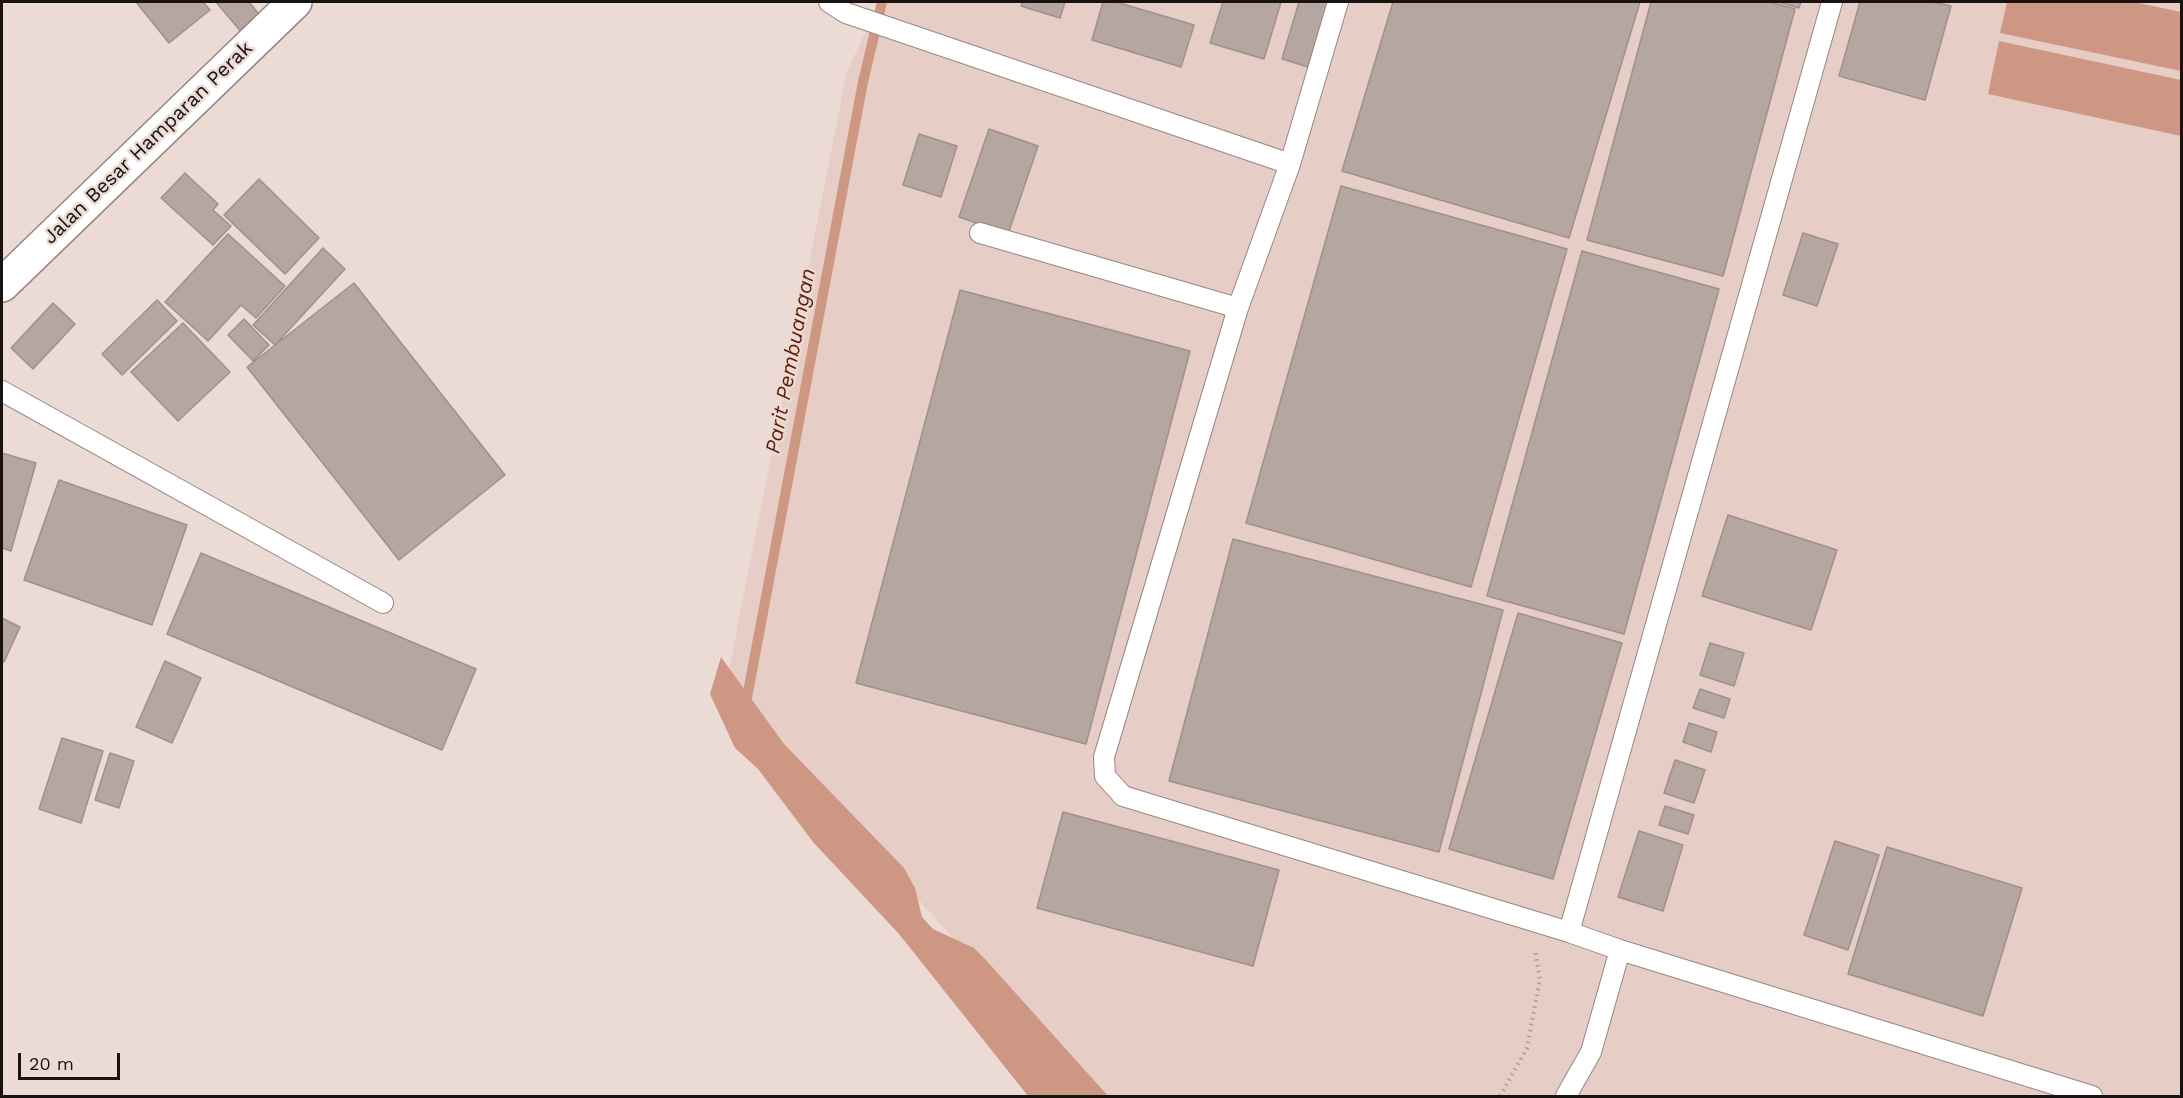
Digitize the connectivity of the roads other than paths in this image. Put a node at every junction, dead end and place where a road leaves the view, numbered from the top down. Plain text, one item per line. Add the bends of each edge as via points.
1 (295, 2) edge
2 (829, 2) edge
3 (1338, 2) edge
4 (1832, 2) edge
5 (1290, 164) junction
6 (980, 233) dead end
7 (2, 285) edge
8 (1238, 308) junction
9 (2, 391) edge
10 (383, 603) dead end
11 (1569, 932) junction
12 (1620, 950) junction
13 (1566, 1096) edge
14 (2092, 1096) edge

1 - 7 main road, Jalan Besar Hamparan Perak
2 - 5 lane via 846,13
3 - 5 lane
4 - 11 lane
5 - 8 lane
6 - 8 lane
8 - 11 lane via 1104,757 1105,777 1123,796
9 - 10 lane
11 - 12 lane
12 - 13 lane via 1591,1052
12 - 14 lane

